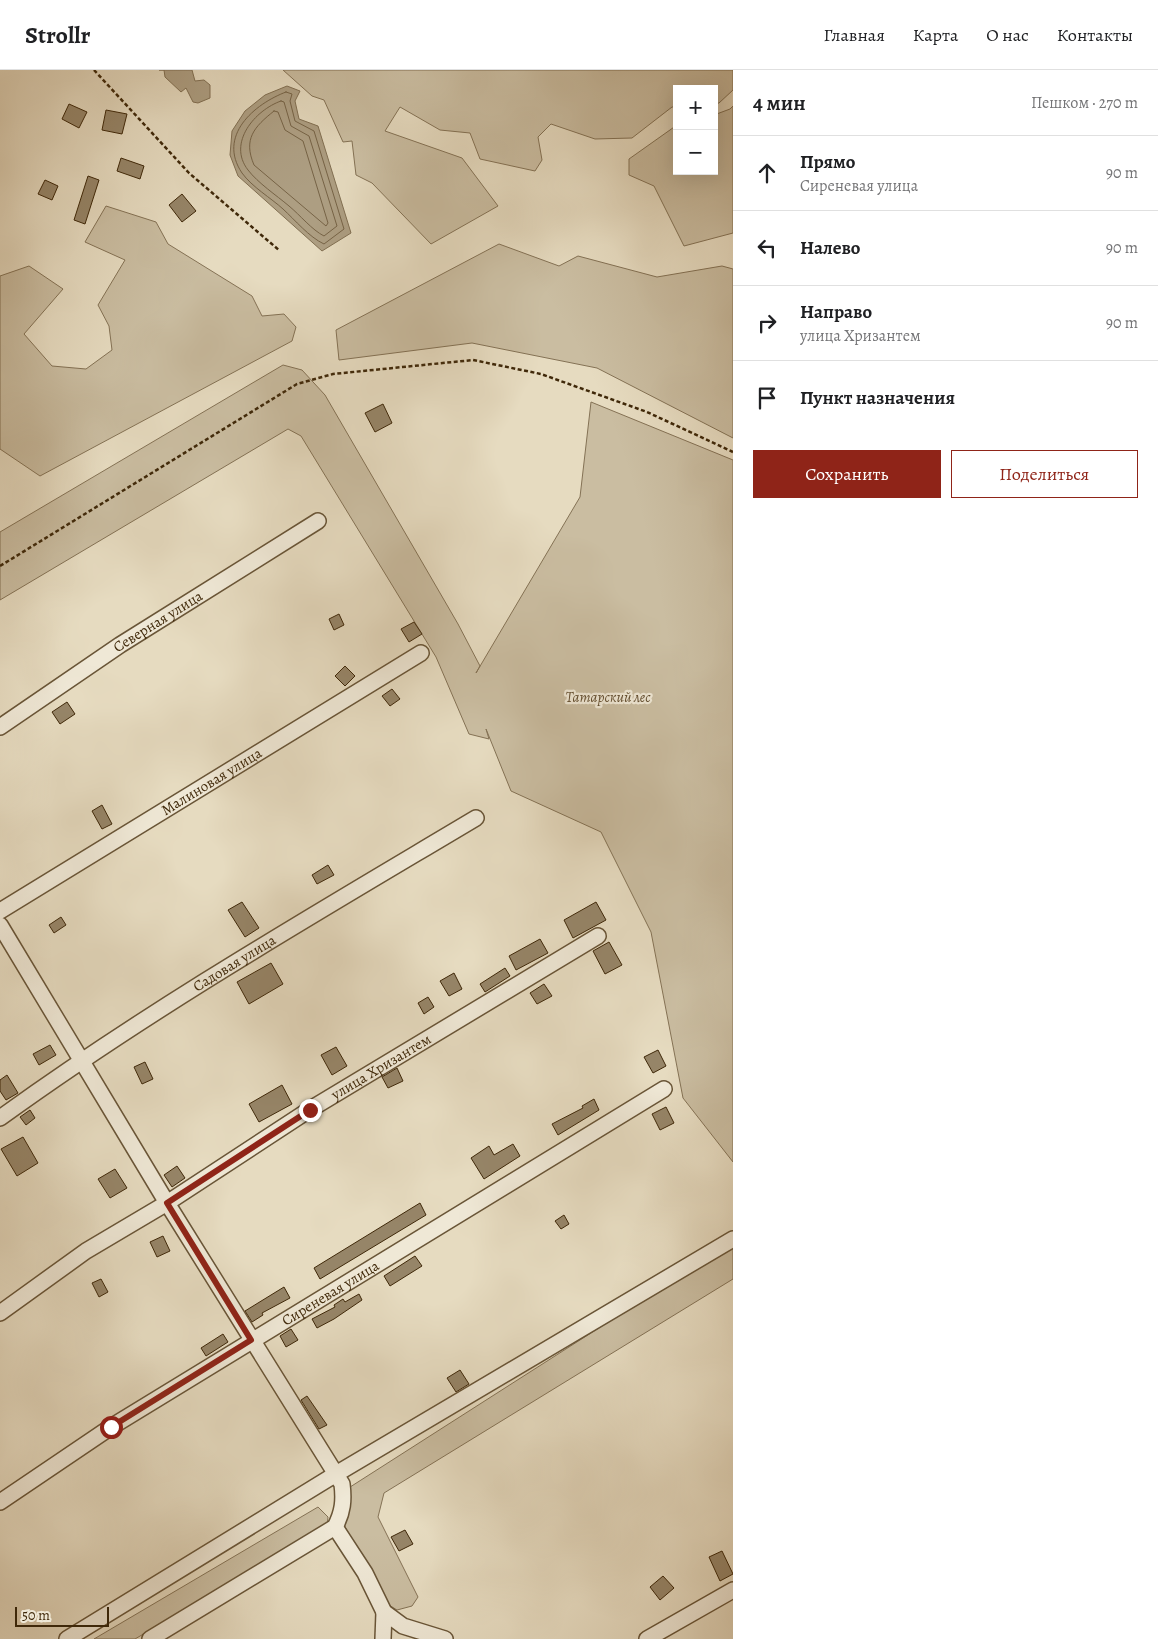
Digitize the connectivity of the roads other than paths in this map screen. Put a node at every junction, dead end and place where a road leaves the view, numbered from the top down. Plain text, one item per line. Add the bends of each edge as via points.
1 (318, 521) dead end
2 (421, 653) dead end
3 (0, 727) edge
4 (476, 818) dead end
5 (0, 911) edge
6 (0, 925) edge
7 (598, 936) dead end
8 (80, 1060) junction
9 (664, 1090) dead end
10 (0, 1118) edge
11 (167, 1203) junction
12 (733, 1239) edge
13 (0, 1313) edge
14 (251, 1340) junction
15 (336, 1474) junction
16 (0, 1502) edge
17 (336, 1527) junction
18 (733, 1590) edge
19 (384, 1612) junction
20 (426, 1637) edge
21 (67, 1639) edge
22 (150, 1639) edge
23 (383, 1639) edge
24 (445, 1639) edge
25 (647, 1639) edge

1 - 3 street, Северная улица via 120,645
2 - 5 street, Малиновая улица
4 - 8 street, Садовая улица via 231,964
6 - 8 street
7 - 11 street, улица Хризантем via 310,1110
8 - 10 street, Садовая улица
8 - 11 street
9 - 14 street, Сиреневая улица
11 - 13 street, улица Хризантем via 86,1251
11 - 14 street
12 - 15 street
14 - 15 street
14 - 16 street, Сиреневая улица via 111,1427
15 - 17 street via 344,1497 342,1515
15 - 21 street
17 - 19 street
17 - 22 street
18 - 25 street
19 - 20 street
19 - 23 street
20 - 24 street

